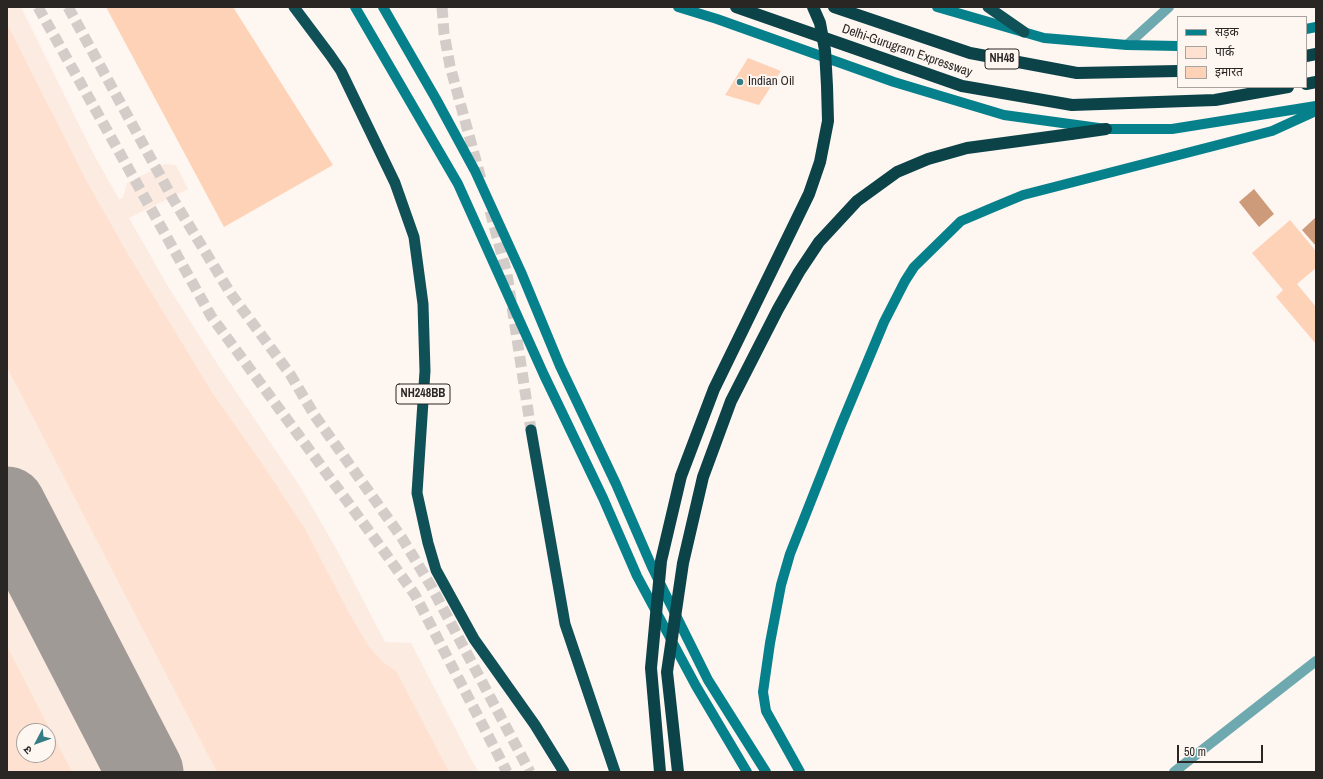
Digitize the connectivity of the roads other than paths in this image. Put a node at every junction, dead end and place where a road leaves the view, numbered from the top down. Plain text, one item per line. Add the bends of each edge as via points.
1 (294, 7) edge
2 (355, 7) edge
3 (383, 7) edge
4 (678, 7) edge
5 (736, 7) edge
6 (813, 7) edge
7 (834, 7) edge
8 (937, 7) edge
9 (988, 7) edge
10 (1169, 7) edge
11 (1024, 32) junction
12 (1127, 45) junction
13 (1177, 46) edge
14 (1177, 71) edge
15 (1282, 88) edge
16 (1316, 106) edge
17 (1316, 111) edge
18 (1106, 129) junction
19 (531, 430) tunnel mouth
20 (1316, 661) edge
21 (564, 772) edge
22 (615, 772) edge
23 (660, 772) edge
24 (678, 772) edge
25 (747, 772) edge
26 (766, 772) edge
27 (800, 772) edge
28 (1174, 772) edge

1 - 21 highway, NH248BB via 341,71 395,183 414,237 423,304 425,364 417,493 436,570 474,639 535,725
2 - 25 main road via 458,184 637,576 696,686
3 - 26 main road via 475,171 652,567 708,680
4 - 18 main road via 894,82 1004,115
5 - 15 highway, Delhi-Gurugram Expressway via 962,86 1072,105 1215,100
6 - 23 highway, bridge via 820,23 825,50 827,86 828,121 820,162 806,201 714,388 681,476 661,561 651,668
7 - 14 highway, Delhi-Gurugram Expressway / NH48 via 970,53 1077,73
8 - 11 main road
9 - 11 highway
10 - 12 street
11 - 12 main road via 1044,38
12 - 13 main road
16 - 18 main road via 1172,129
17 - 27 main road via 1272,131 1024,195 961,221 914,267 884,322 841,424 790,554 781,585 763,692 766,711
18 - 24 highway, bridge via 967,148 897,172 857,201 818,242 778,308 731,401 703,477 683,563 667,672
19 - 22 highway via 564,624
20 - 28 street

